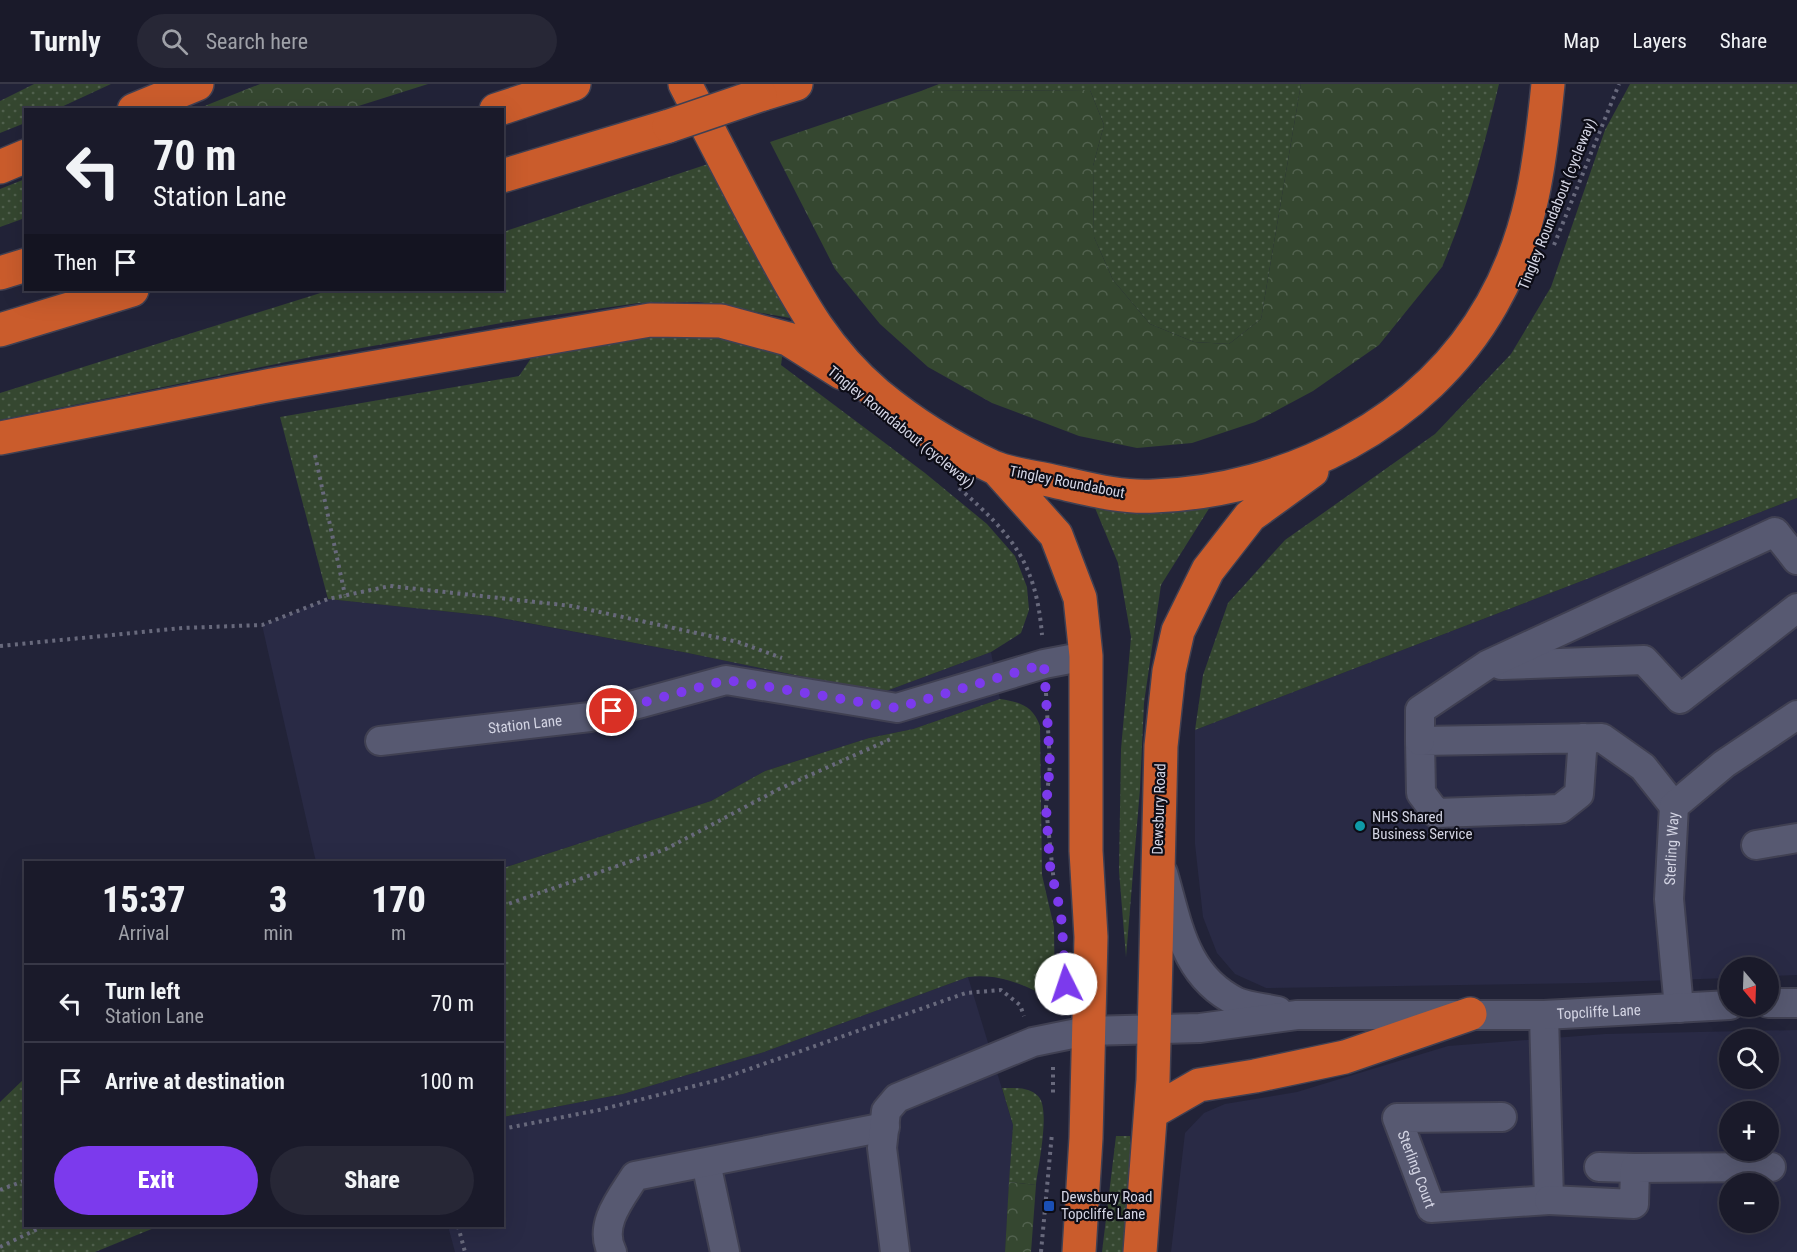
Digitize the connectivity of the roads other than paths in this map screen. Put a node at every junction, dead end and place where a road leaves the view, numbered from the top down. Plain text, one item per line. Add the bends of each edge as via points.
1 (197, 84) edge
2 (574, 84) edge
3 (685, 84) edge
4 (796, 84) edge
5 (1548, 84) edge
6 (1570, 84) edge
7 (139, 108) edge
8 (502, 108) edge
9 (1543, 136) junction
10 (24, 157) edge
11 (0, 167) edge
12 (504, 175) edge
13 (24, 266) edge
14 (0, 273) edge
15 (129, 291) edge
16 (0, 330) edge
17 (877, 394) junction
18 (0, 438) edge
19 (1353, 442) junction
20 (996, 468) junction
21 (1797, 560) edge
22 (1797, 608) edge
23 (1086, 656) junction
24 (1487, 665) junction
25 (1797, 715) edge
26 (1583, 738) junction
27 (380, 741) dead end
28 (1420, 741) junction
29 (1674, 806) junction
30 (1797, 838) edge
31 (1756, 845) dead end
32 (1158, 856) junction
33 (1779, 1003) edge
34 (1797, 1003) edge
35 (1719, 1006) edge
36 (1679, 1008) junction
37 (1470, 1014) junction
38 (1297, 1015) junction
39 (1544, 1015) junction
40 (1154, 1029) junction
41 (1087, 1031) junction
42 (1152, 1112) junction
43 (1502, 1117) dead end
44 (885, 1127) junction
45 (706, 1163) junction
46 (1599, 1167) dead end
47 (1771, 1167) dead end
48 (1635, 1168) junction
49 (1549, 1200) junction
50 (612, 1252) edge
51 (725, 1252) edge
52 (895, 1252) edge
53 (1079, 1252) edge
54 (1140, 1252) edge

1 - 7 highway
2 - 8 highway
3 - 17 highway, Tingley Roundabout via 811,321 842,361
4 - 12 highway, bridge
5 - 9 highway, Tingley Roundabout
6 - 9 highway
9 - 19 highway, Tingley Roundabout via 1534,198 1518,248 1491,305 1442,374 1404,408
10 - 11 highway
13 - 14 highway
15 - 16 highway
17 - 18 highway via 788,339 721,321 650,320 272,385
17 - 20 highway, Tingley Roundabout via 930,433
19 - 20 highway, Tingley Roundabout via 1273,474 1201,492 1151,496 1103,493
19 - 32 highway, Dewsbury Road via 1250,516 1208,570 1178,631 1169,671 1161,746
20 - 23 highway via 1056,536 1080,598
21 - 24 street via 1775,532
22 - 24 street via 1680,699 1644,660
23 - 27 street, Station Lane via 1044,664 897,708 726,680 590,717
23 - 41 highway via 1086,851 1091,937
24 - 28 street via 1420,710
25 - 29 street, Sterling Way via 1724,764
26 - 28 street
26 - 28 street via 1579,794 1560,809 1436,813 1421,793
26 - 29 street via 1602,738 1643,767
29 - 36 street, Sterling Way via 1669,899
30 - 31 street
32 - 38 street via 1194,968 1238,1002
32 - 40 highway, Dewsbury Road
33 - 34 street
35 - 36 street, Topcliffe Lane
36 - 39 street, Topcliffe Lane
37 - 38 street, Topcliffe Lane
37 - 39 street, Topcliffe Lane
37 - 42 highway via 1345,1057 1199,1085
38 - 40 street via 1213,1027
39 - 49 street
40 - 41 street
40 - 42 highway, Dewsbury Road
41 - 44 street via 1042,1039 897,1098 886,1111
41 - 53 highway via 1087,1119
42 - 54 highway, Dewsbury Road
43 - 49 street, Sterling Court via 1397,1118 1431,1208
44 - 45 street
44 - 52 street via 882,1148
45 - 50 street via 635,1176 606,1229
45 - 51 street
46 - 48 street
47 - 48 street
48 - 49 street, Sterling Court via 1634,1204

